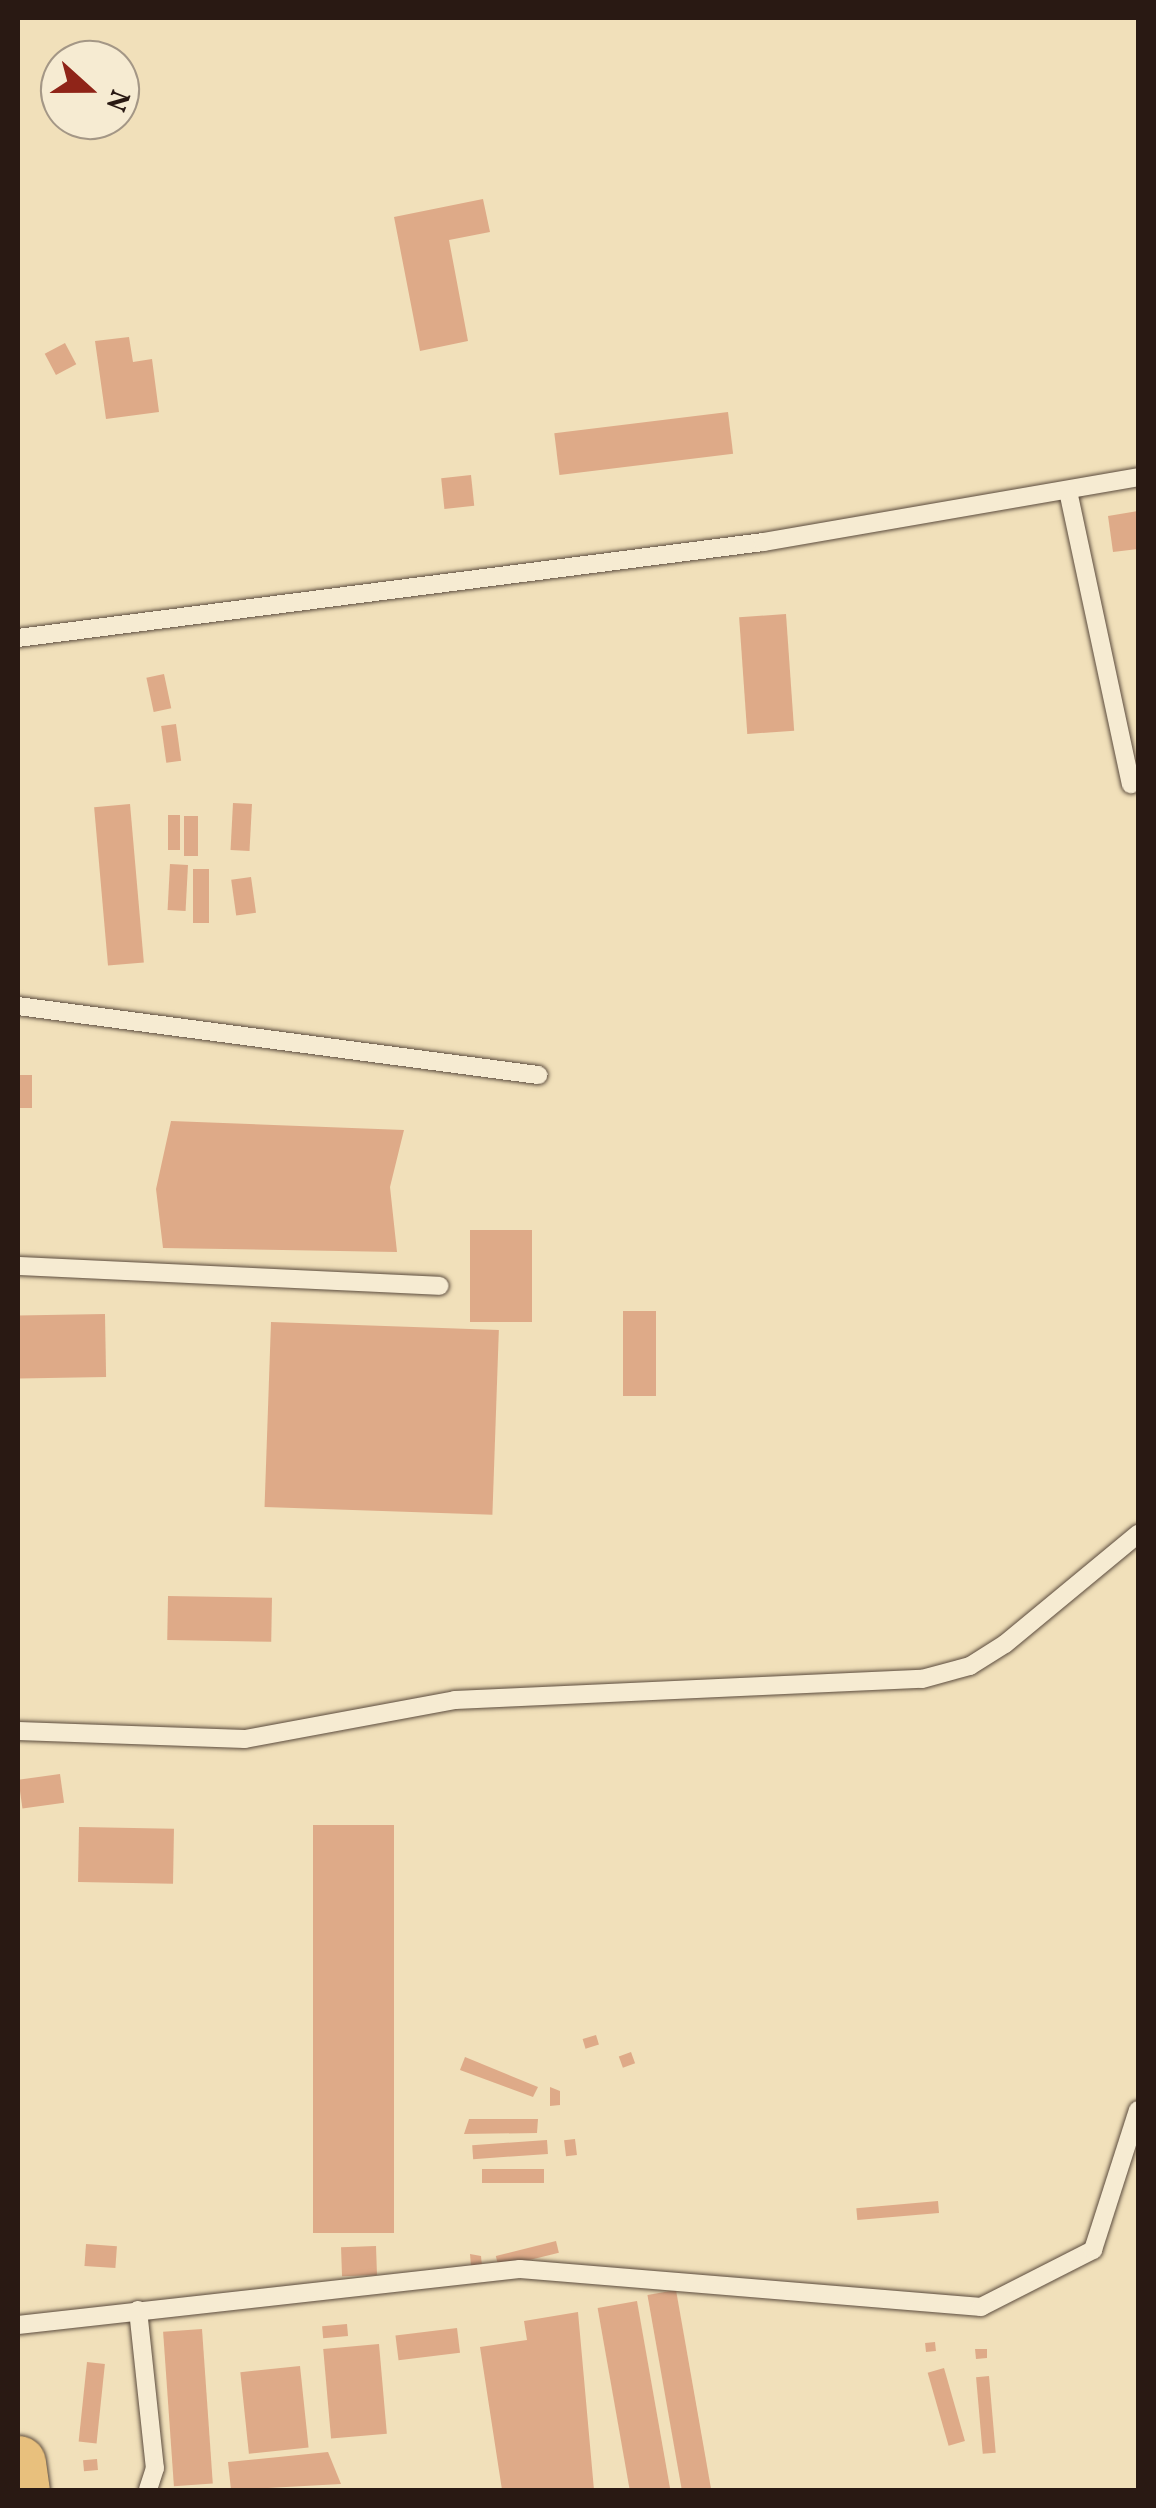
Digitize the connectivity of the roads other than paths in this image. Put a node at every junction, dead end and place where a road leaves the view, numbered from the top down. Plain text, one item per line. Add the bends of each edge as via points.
1 (1138, 477) edge
2 (1068, 492) junction
3 (18, 638) edge
4 (1131, 784) dead end
5 (18, 1006) edge
6 (538, 1074) dead end
7 (18, 1266) edge
8 (440, 1286) dead end
9 (1138, 1534) edge
10 (18, 1731) edge
11 (1138, 2110) edge
12 (138, 2310) junction
13 (18, 2325) edge
14 (18, 2463) edge
15 (22, 2490) edge
16 (148, 2490) edge

1 - 2 lane
2 - 3 lane via 763,542
2 - 4 lane
5 - 6 lane
7 - 8 lane
9 - 10 lane via 1005,1644 970,1666 922,1678 456,1700 245,1740
11 - 12 lane via 1093,2250 981,2307 520,2269
12 - 13 lane
12 - 16 lane via 155,2468
14 - 15 main road

